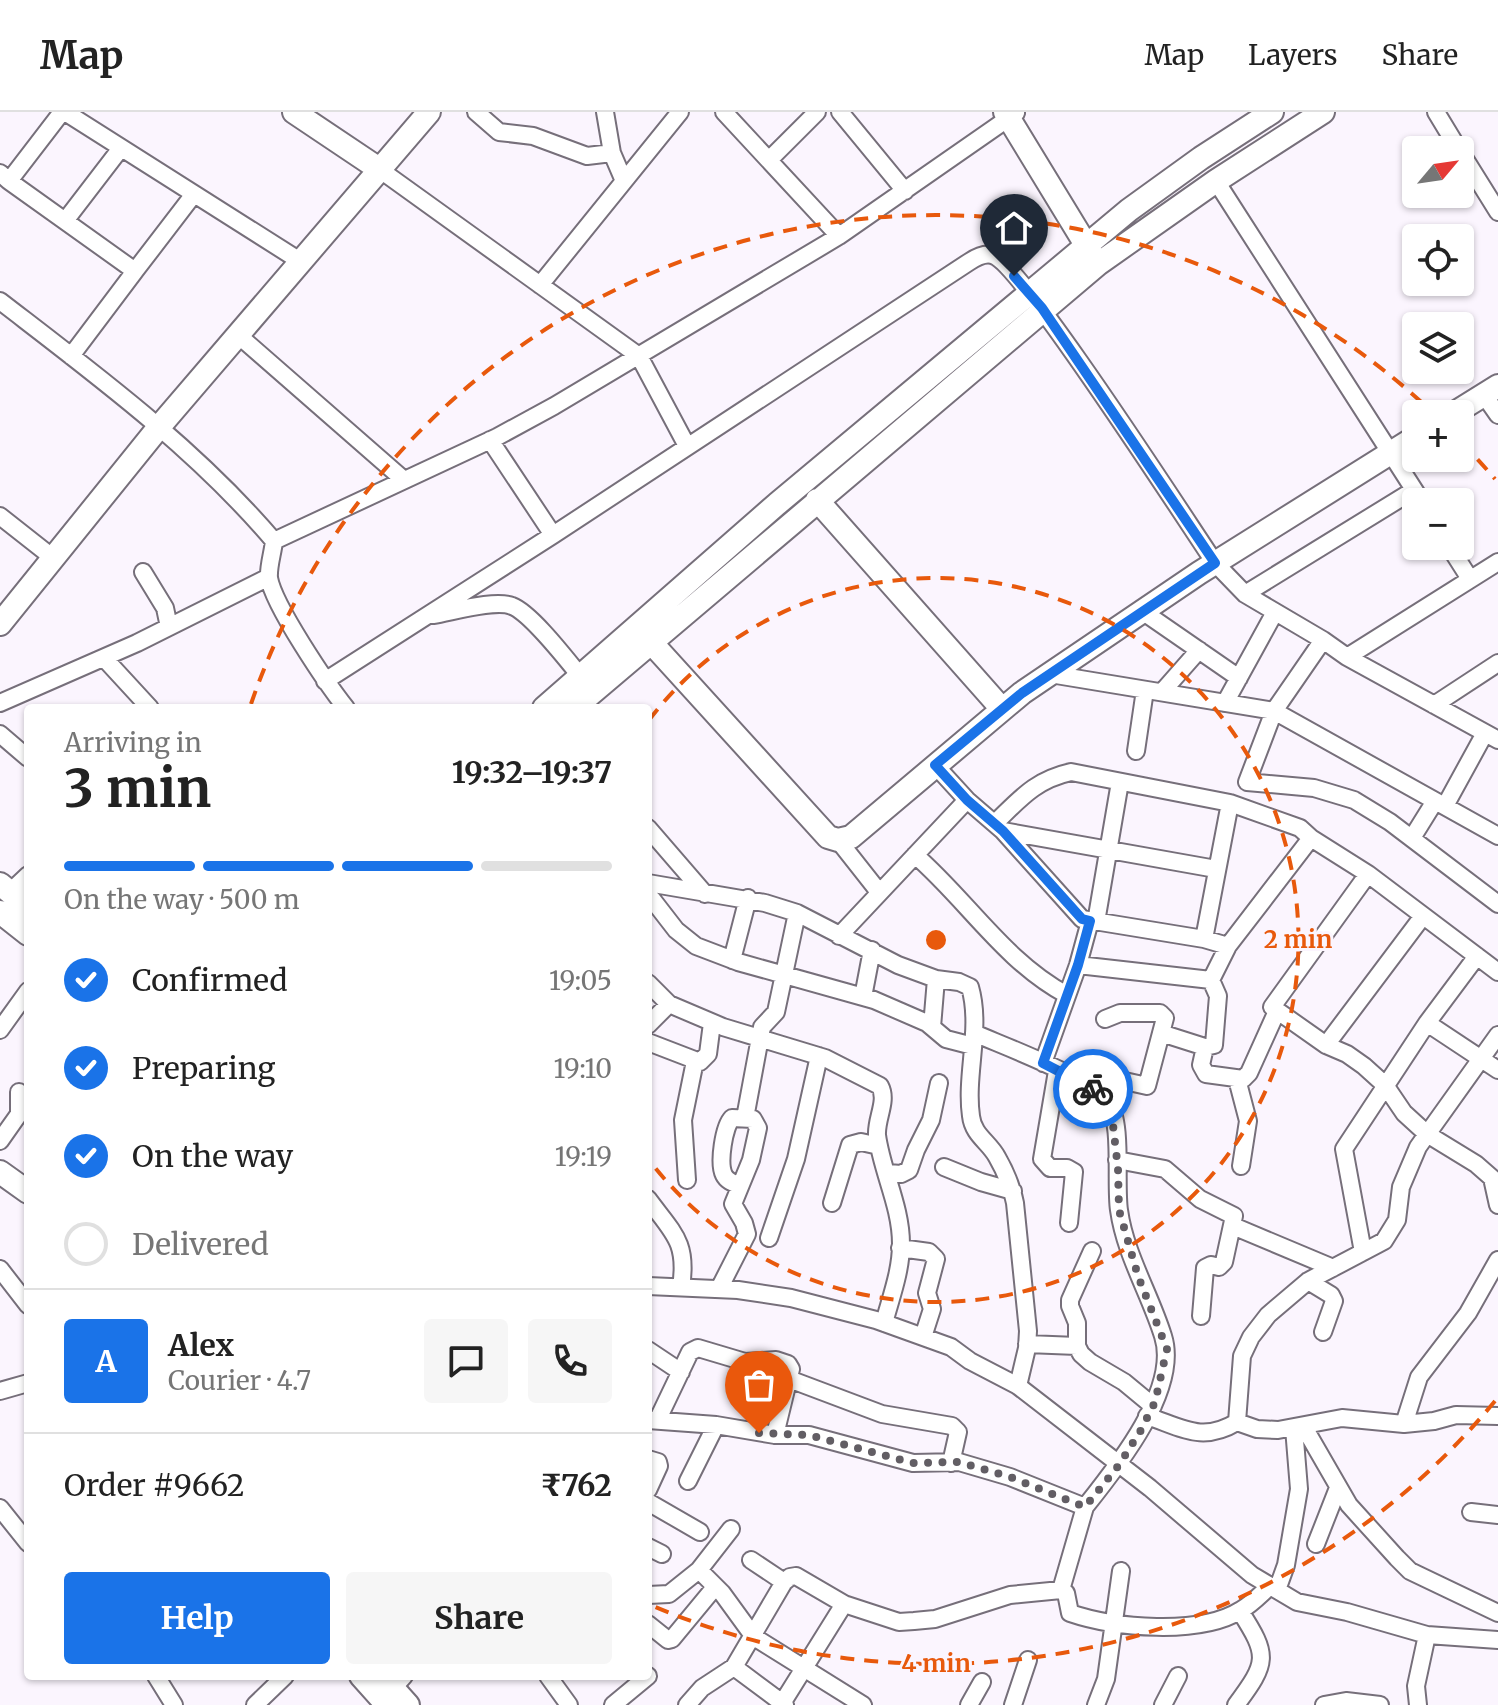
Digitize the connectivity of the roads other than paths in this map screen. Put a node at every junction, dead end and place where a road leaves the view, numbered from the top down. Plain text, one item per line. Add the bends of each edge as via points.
1 (64, 112) edge
2 (294, 112) edge
3 (429, 112) edge
4 (476, 112) edge
5 (605, 112) edge
6 (680, 112) edge
7 (724, 112) edge
8 (817, 112) edge
9 (840, 112) edge
10 (1272, 112) edge
11 (1323, 112) edge
12 (1436, 112) edge
13 (1010, 114) edge
14 (1451, 136) edge
15 (121, 148) junction
16 (612, 153) junction
17 (769, 160) junction
18 (379, 169) junction
19 (1474, 173) edge
20 (5, 177) edge
21 (624, 181) junction
22 (1216, 181) junction
23 (905, 191) junction
24 (194, 194) junction
25 (1498, 212) edge
26 (65, 221) junction
27 (839, 236) junction
28 (1092, 255) junction
29 (300, 261) junction
30 (135, 271) junction
31 (540, 285) junction
32 (0, 301) edge
33 (1035, 301) junction
34 (238, 335) junction
35 (71, 356) junction
36 (639, 356) junction
37 (1491, 390) edge
38 (1474, 401) edge
39 (1498, 415) edge
40 (159, 427) junction
41 (490, 440) junction
42 (687, 446) junction
43 (1402, 446) edge
44 (1391, 453) junction
45 (404, 480) junction
46 (1413, 488) edge
47 (817, 500) junction
48 (1402, 505) edge
49 (0, 516) edge
50 (553, 535) junction
51 (274, 541) junction
52 (52, 557) junction
53 (1458, 560) edge
54 (1498, 562) edge
55 (1215, 563) junction
56 (143, 572) dead end
57 (269, 577) junction
58 (1470, 579) junction
59 (1245, 594) junction
60 (1142, 611) junction
61 (1275, 612) junction
62 (427, 615) junction
63 (0, 624) edge
64 (169, 627) junction
65 (645, 636) junction
66 (1323, 640) junction
67 (1199, 650) junction
68 (1347, 657) junction
69 (104, 658) junction
70 (1498, 663) edge
71 (1050, 674) junction
72 (581, 677) junction
73 (1239, 678) junction
74 (325, 681) junction
75 (1153, 691) junction
76 (0, 703) edge
77 (1225, 703) junction
78 (146, 704) edge
79 (343, 704) edge
80 (549, 704) edge
81 (578, 704) edge
82 (1434, 705) junction
83 (1002, 709) junction
84 (1274, 711) junction
85 (0, 734) edge
86 (1492, 736) edge
87 (1136, 751) dead end
88 (24, 755) edge
89 (935, 765) junction
90 (1120, 782) junction
91 (1247, 782) junction
92 (967, 800) junction
93 (1440, 804) junction
94 (1236, 805) junction
95 (999, 827) junction
96 (652, 833) edge
97 (1498, 836) edge
98 (1311, 838) junction
99 (1412, 838) junction
100 (838, 840) junction
101 (1108, 850) junction
102 (915, 855) junction
103 (1216, 869) junction
104 (1368, 874) junction
105 (24, 878) edge
106 (879, 892) junction
107 (652, 894) edge
108 (705, 894) junction
109 (3, 896) edge
110 (748, 898) junction
111 (652, 899) edge
112 (1498, 904) edge
113 (24, 905) edge
114 (797, 913) junction
115 (1423, 916) junction
116 (1093, 921) junction
117 (24, 928) edge
118 (839, 936) junction
119 (1204, 939) junction
120 (1228, 946) junction
121 (872, 950) junction
122 (1477, 956) junction
123 (732, 960) junction
124 (1078, 965) junction
125 (1498, 972) edge
126 (784, 975) junction
127 (936, 979) junction
128 (1211, 980) junction
129 (652, 987) edge
130 (1067, 995) junction
131 (24, 997) edge
132 (863, 997) junction
133 (669, 1004) junction
134 (1277, 1011) junction
135 (1105, 1019) dead end
136 (652, 1021) edge
137 (712, 1023) junction
138 (1427, 1023) junction
139 (932, 1027) junction
140 (0, 1030) edge
141 (1161, 1033) junction
142 (1498, 1035) edge
143 (760, 1039) junction
144 (974, 1040) junction
145 (652, 1044) edge
146 (1326, 1045) junction
147 (1205, 1047) junction
148 (819, 1056) junction
149 (1481, 1059) junction
150 (695, 1061) junction
151 (1050, 1067) junction
152 (1498, 1070) edge
153 (1237, 1079) junction
154 (939, 1083) dead end
155 (1385, 1085) junction
156 (19, 1092) dead end
157 (1098, 1093) junction
158 (745, 1118) junction
159 (1427, 1134) junction
160 (0, 1141) edge
161 (879, 1146) junction
162 (1117, 1160) junction
163 (1241, 1166) dead end
164 (944, 1167) dead end
165 (0, 1172) edge
166 (888, 1173) junction
167 (687, 1180) dead end
168 (740, 1186) junction
169 (24, 1189) edge
170 (1013, 1191) junction
171 (832, 1203) dead end
172 (652, 1204) edge
173 (1498, 1205) edge
174 (1069, 1223) dead end
175 (1233, 1226) junction
176 (769, 1238) dead end
177 (900, 1248) junction
178 (1092, 1251) dead end
179 (1363, 1252) junction
180 (1498, 1260) edge
181 (1333, 1268) junction
182 (0, 1269) edge
183 (1308, 1281) junction
184 (652, 1286) edge
185 (681, 1287) junction
186 (719, 1289) junction
187 (24, 1300) edge
188 (1201, 1316) dead end
189 (884, 1323) junction
190 (1323, 1332) dead end
191 (923, 1337) junction
192 (1027, 1344) junction
193 (1077, 1346) junction
194 (652, 1353) edge
195 (681, 1372) junction
196 (789, 1379) junction
197 (24, 1384) edge
198 (1018, 1386) junction
199 (0, 1391) edge
200 (1150, 1411) junction
201 (1498, 1416) edge
202 (653, 1419) edge
203 (1237, 1422) junction
204 (1404, 1424) junction
205 (716, 1425) junction
206 (1299, 1427) junction
207 (775, 1435) junction
208 (652, 1460) edge
209 (951, 1463) junction
210 (1119, 1465) junction
211 (652, 1481) edge
212 (688, 1481) dead end
213 (1338, 1488) junction
214 (652, 1504) edge
215 (1085, 1507) junction
216 (0, 1508) edge
217 (1471, 1512) dead end
218 (1498, 1515) edge
219 (731, 1529) dead end
220 (700, 1532) dead end
221 (24, 1538) edge
222 (1316, 1544) dead end
223 (751, 1560) dead end
224 (699, 1570) junction
225 (1121, 1571) dead end
226 (784, 1582) junction
227 (715, 1587) junction
228 (1274, 1588) junction
229 (1061, 1590) junction
230 (652, 1595) edge
231 (844, 1604) junction
232 (1240, 1611) junction
233 (1498, 1613) edge
234 (1112, 1623) junction
235 (652, 1627) edge
236 (1427, 1635) junction
237 (754, 1637) junction
238 (1498, 1640) edge
239 (1028, 1660) dead end
240 (734, 1667) junction
241 (805, 1668) junction
242 (1178, 1676) dead end
243 (158, 1680) edge
244 (281, 1680) edge
245 (551, 1680) edge
246 (644, 1680) edge
247 (982, 1682) dead end
248 (392, 1686) edge
249 (783, 1704) edge
250 (174, 1705) edge
251 (255, 1705) edge
252 (408, 1705) edge
253 (569, 1705) edge
254 (613, 1705) edge
255 (687, 1705) edge
256 (863, 1705) edge
257 (969, 1705) edge
258 (1013, 1705) edge
259 (1096, 1705) edge
260 (1163, 1705) edge
261 (1236, 1705) edge
262 (1324, 1705) edge
263 (1380, 1705) edge
264 (1418, 1705) edge

1 - 15 street
1 - 20 street
2 - 18 street
3 - 18 street
4 - 16 street via 499,132 533,136 587,156
5 - 16 street
6 - 21 street
7 - 17 street
8 - 17 street
9 - 23 street
10 - 28 street via 1129,210
11 - 22 street
12 - 14 street
13 - 23 street
13 - 28 street
15 - 24 street
15 - 26 street
16 - 21 street
17 - 27 street
18 - 29 street
18 - 31 street
19 - 25 street
20 - 26 street
21 - 31 street
22 - 28 street
22 - 44 street
23 - 27 street
24 - 29 street
24 - 30 street
26 - 30 street
27 - 36 street
28 - 33 street
29 - 34 street
30 - 35 street
31 - 36 street
32 - 35 street
33 - 42 street via 1001,260 981,255
33 - 47 street
33 - 55 street
33 - 65 street via 777,504
34 - 40 street
34 - 45 street
35 - 40 street
36 - 41 street
36 - 42 street
37 - 38 street
37 - 39 street
40 - 51 street via 227,487
40 - 52 street
41 - 45 street
41 - 50 street
42 - 50 street
43 - 44 street
44 - 46 street
44 - 55 street
45 - 51 street
47 - 65 street
47 - 83 street
48 - 59 street
49 - 52 street
50 - 62 street
51 - 57 street
52 - 63 street
53 - 58 street
54 - 58 street
55 - 59 street
55 - 60 street
56 - 64 street via 165,608
57 - 64 street
57 - 74 street
58 - 68 street
59 - 61 street
60 - 67 street
60 - 71 street
61 - 66 street
61 - 73 street
62 - 72 street via 511,605
62 - 74 street
64 - 69 street
65 - 72 street
65 - 81 street
65 - 100 street via 828,837
66 - 68 street
66 - 84 street
67 - 73 street
67 - 75 street
68 - 82 street
69 - 76 street
69 - 78 street
70 - 82 street
71 - 75 street
71 - 83 street
72 - 80 street
73 - 77 street
74 - 79 street
75 - 77 street
75 - 87 street
77 - 84 street
82 - 86 street
83 - 89 street
84 - 91 street
84 - 93 street
85 - 88 street
86 - 93 street
89 - 92 street
89 - 100 street via 851,837
90 - 94 street
90 - 95 street via 1071,772 1053,776 1032,787
90 - 101 street
91 - 94 street
91 - 99 street via 1314,788 1354,800
92 - 95 street
92 - 102 street
93 - 97 street
93 - 99 street
94 - 98 street via 1300,828
94 - 103 street
95 - 101 street
95 - 116 street via 1082,919
96 - 108 street
98 - 104 street
98 - 120 street
99 - 112 street
100 - 106 street
101 - 103 street
101 - 116 street
102 - 106 street
102 - 130 street via 1009,953
103 - 119 street
104 - 115 street
104 - 134 street via 1289,979 1272,1007
105 - 109 street
106 - 118 street
107 - 108 street via 666,887
108 - 110 street
109 - 113 street
109 - 117 street
110 - 114 street
110 - 123 street
111 - 123 street via 686,939
114 - 118 street
114 - 126 street
115 - 122 street
115 - 146 street
116 - 119 street
116 - 124 street
118 - 121 street
119 - 120 street
120 - 128 street
121 - 127 street
121 - 132 street
122 - 125 street
122 - 138 street
123 - 126 street
124 - 128 street
124 - 130 street
126 - 132 street
126 - 143 street via 776,1012
127 - 139 street
127 - 144 street via 970,987
128 - 147 street via 1218,996 1216,1040
129 - 133 street
130 - 151 street
131 - 140 street
132 - 139 street
133 - 136 street
133 - 137 street
134 - 146 street
134 - 153 street via 1249,1073
135 - 141 street via 1120,1013 1160,1013 1165,1018
137 - 143 street
137 - 150 street via 708,1054
138 - 149 street
138 - 155 street
139 - 144 street via 946,1039
141 - 147 street
141 - 157 street via 1147,1086 1120,1080
142 - 149 street
143 - 148 street
143 - 158 street
144 - 151 street
144 - 170 street via 971,1118
145 - 150 street
146 - 155 street via 1347,1054
147 - 153 street via 1201,1065 1206,1074
148 - 161 street via 880,1086
148 - 176 street via 796,1159
149 - 152 street
149 - 159 street
150 - 167 street via 683,1120
151 - 157 street
151 - 174 street via 1042,1159 1050,1168 1074,1172
153 - 163 street via 1248,1121
154 - 166 street via 931,1120 909,1170
155 - 159 street
155 - 179 street via 1344,1149
156 - 160 street via 19,1114
157 - 162 street via 1111,1107
158 - 168 street via 753,1119 758,1128
158 - 168 street via 729,1120 724,1133 723,1173
159 - 173 street via 1492,1178
159 - 179 street via 1401,1187 1397,1220 1384,1241
161 - 166 street
161 - 171 street via 850,1145
162 - 175 street via 1165,1169 1200,1199 1234,1216
162 - 200 street via 1119,1210 1167,1349
164 - 170 street
165 - 169 street
166 - 177 street
168 - 186 street via 733,1204 747,1234
170 - 192 street
172 - 185 street via 683,1252
175 - 181 street
175 - 188 street via 1222,1265 1205,1268
177 - 189 street
177 - 191 street via 929,1252 936,1259 927,1293 932,1309
178 - 193 street via 1070,1300
179 - 181 street
180 - 204 street via 1468,1313 1419,1377
181 - 183 street
182 - 187 street
183 - 190 street via 1334,1301
183 - 203 street via 1251,1337 1242,1356
184 - 185 street
185 - 186 street
186 - 189 street via 791,1298
189 - 191 street
191 - 198 street
192 - 193 street
192 - 198 street
193 - 200 street via 1090,1362 1124,1382
194 - 195 street
195 - 196 street via 690,1352 698,1348 745,1362 785,1360 791,1369
195 - 202 street
196 - 207 street
196 - 209 street via 882,1414 952,1426 959,1438
197 - 199 street
198 - 210 street
200 - 203 street via 1203,1435
200 - 210 street
201 - 204 street via 1456,1415
202 - 205 street
203 - 206 street via 1257,1429
204 - 206 street via 1342,1418
205 - 207 street
205 - 212 street
206 - 213 street
206 - 228 street via 1299,1489 1286,1565
207 - 209 street via 809,1435 913,1463
208 - 211 street via 659,1466
209 - 215 street via 1010,1477
210 - 215 street
210 - 228 street
213 - 222 street
213 - 233 street via 1410,1571
214 - 220 street
215 - 229 street
216 - 221 street
217 - 218 street
219 - 224 street
223 - 226 street
224 - 227 street
224 - 230 street via 669,1594
225 - 234 street
226 - 231 street via 796,1576
226 - 237 street
227 - 235 street via 672,1639
227 - 237 street
228 - 232 street
228 - 236 street via 1297,1602
229 - 231 street via 1010,1595 935,1619 899,1622
229 - 234 street via 1070,1613
231 - 241 street
232 - 234 street via 1172,1628
232 - 261 street via 1263,1653 1261,1666
234 - 259 street via 1106,1679
236 - 238 street
236 - 264 street via 1416,1686
237 - 240 street
237 - 241 street
239 - 258 street
240 - 249 street
240 - 255 street
241 - 249 street
241 - 256 street
242 - 260 street
243 - 250 street
244 - 251 street
245 - 253 street
246 - 254 street
247 - 257 street
248 - 252 street
262 - 263 street

